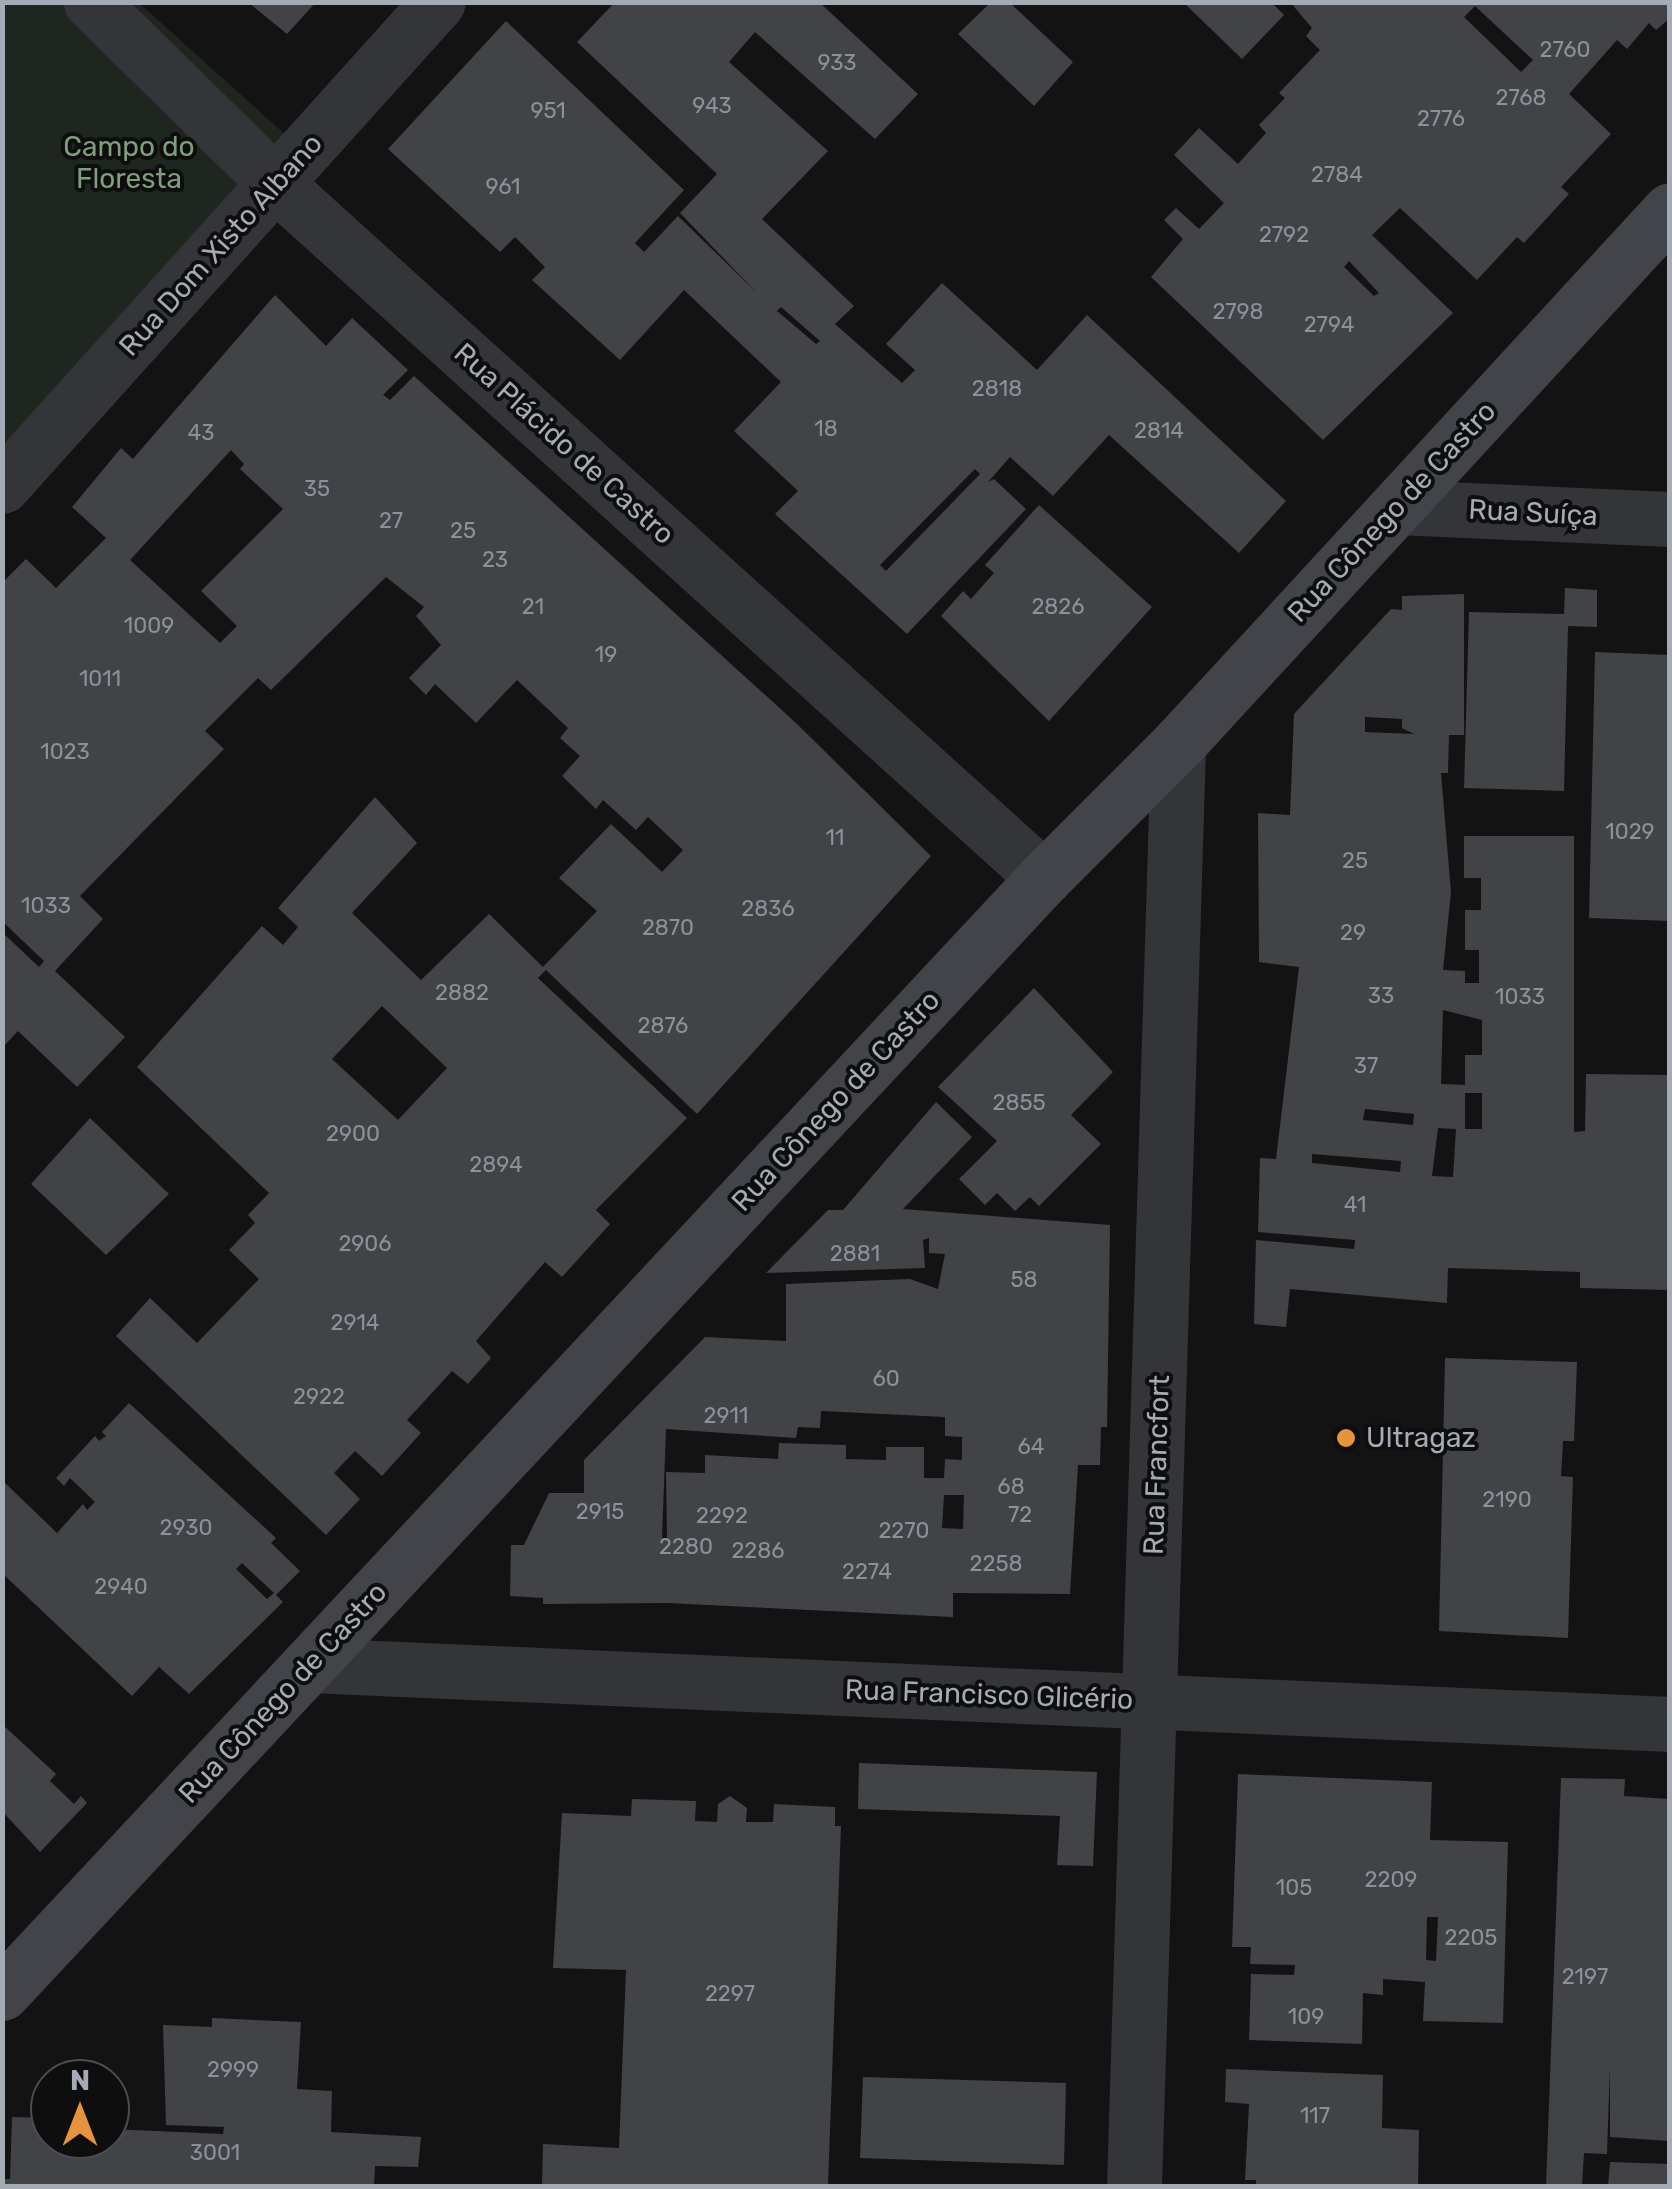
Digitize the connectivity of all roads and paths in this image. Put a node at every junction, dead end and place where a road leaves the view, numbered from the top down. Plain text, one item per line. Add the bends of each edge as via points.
1 (92, 2) edge
2 (438, 2) edge
3 (276, 184) junction
4 (1670, 210) edge
5 (2, 486) edge
6 (1397, 506) junction
7 (1670, 519) edge
8 (1178, 744) junction
9 (1044, 878) junction
10 (309, 1665) junction
11 (1150, 1702) junction
12 (1670, 1724) edge
13 (2, 1992) edge
14 (1134, 2186) edge

1 - 3 street, Rua Plácido de Castro
2 - 3 street, Rua Dom Xisto Albano
3 - 5 street, Rua Dom Xisto Albano
3 - 9 street, Rua Plácido de Castro
4 - 6 main road, Rua Cônego de Castro
6 - 7 street, Rua Suíça
6 - 8 main road, Rua Cônego de Castro
8 - 9 main road, Rua Cônego de Castro
8 - 11 street, Rua Francfort
9 - 10 main road, Rua Cônego de Castro
10 - 11 street, Rua Francisco Glicério
10 - 13 main road, Rua Cônego de Castro
11 - 12 street, Rua Francisco Glicério
11 - 14 street, Rua Francfort

